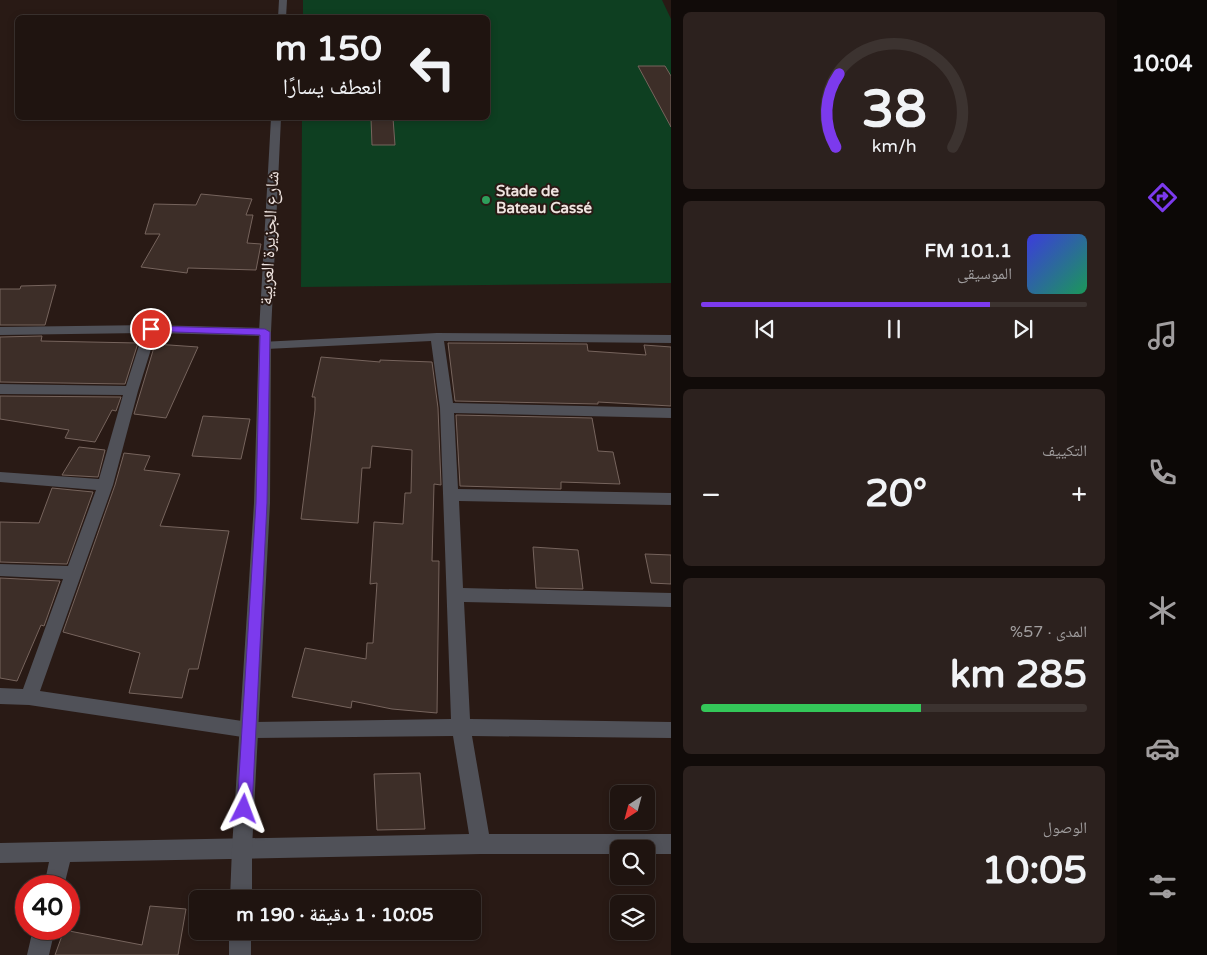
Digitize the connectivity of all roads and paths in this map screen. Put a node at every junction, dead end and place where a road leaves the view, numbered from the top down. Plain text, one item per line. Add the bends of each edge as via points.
1 (283, 0) edge
2 (282, 15) edge
3 (276, 120) edge
4 (151, 329) junction
5 (0, 332) edge
6 (437, 337) junction
7 (265, 338) junction
8 (671, 339) edge
9 (0, 389) edge
10 (131, 391) junction
11 (447, 408) junction
12 (671, 413) edge
13 (0, 477) edge
14 (105, 485) junction
15 (450, 495) junction
16 (671, 499) edge
17 (0, 570) edge
18 (73, 573) junction
19 (456, 595) junction
20 (671, 600) edge
21 (0, 696) edge
22 (30, 697) junction
23 (461, 727) junction
24 (249, 730) junction
25 (671, 730) edge
26 (481, 844) junction
27 (671, 844) edge
28 (242, 848) junction
29 (62, 852) junction
30 (0, 853) edge
31 (57, 875) edge
32 (241, 890) edge
33 (41, 940) edge
34 (240, 940) edge
35 (38, 955) edge
36 (240, 955) edge

1 - 2 street
3 - 7 street, شارع الجزيرة العربية
4 - 5 street
4 - 7 street
4 - 10 street
6 - 7 street
6 - 8 street
6 - 11 street
7 - 24 street, شارع الجزيرة العربية via 262,503
9 - 10 street
10 - 14 street
11 - 12 street
11 - 15 street
13 - 14 street
14 - 18 street
15 - 16 street
15 - 19 street
17 - 18 street
18 - 22 street
19 - 20 street
19 - 23 street
21 - 22 street
22 - 24 street
23 - 24 street
23 - 25 street
23 - 26 street
24 - 28 street, شارع الجزيرة العربية
26 - 27 street
26 - 28 street
28 - 29 street
28 - 32 street, شارع الجزيرة العربية
29 - 30 street
29 - 31 street
33 - 35 street
34 - 36 street

